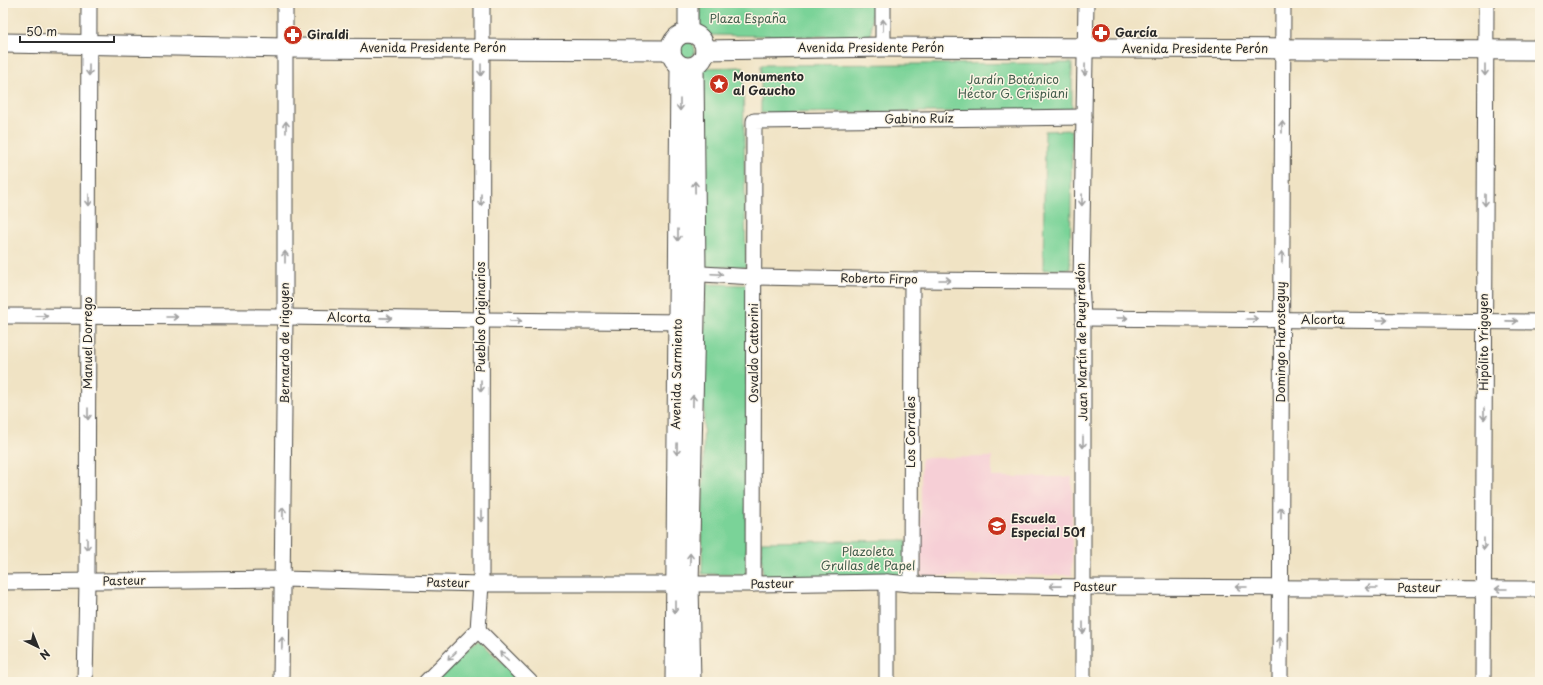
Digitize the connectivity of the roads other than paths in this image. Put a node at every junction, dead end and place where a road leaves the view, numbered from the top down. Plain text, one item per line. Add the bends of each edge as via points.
1 (90, 3) edge
2 (285, 3) edge
3 (482, 3) edge
4 (688, 3) edge
5 (883, 3) edge
6 (1086, 3) edge
7 (1283, 3) edge
8 (1486, 3) edge
9 (688, 33) junction
10 (3, 43) edge
11 (89, 44) junction
12 (883, 47) junction
13 (286, 48) junction
14 (481, 48) junction
15 (1086, 48) junction
16 (1283, 49) junction
17 (705, 50) junction
18 (1486, 50) junction
19 (1540, 50) edge
20 (681, 61) junction
21 (1084, 117) junction
22 (754, 121) joint
23 (687, 273) junction
24 (754, 277) junction
25 (912, 280) junction
26 (1080, 281) junction
27 (3, 316) edge
28 (88, 316) junction
29 (285, 316) junction
30 (1083, 318) junction
31 (482, 320) junction
32 (1282, 320) junction
33 (1484, 321) junction
34 (686, 322) junction
35 (1540, 322) edge
36 (282, 579) junction
37 (3, 582) edge
38 (87, 582) junction
39 (887, 582) junction
40 (481, 584) junction
41 (682, 584) junction
42 (753, 584) junction
43 (911, 584) junction
44 (1084, 587) junction
45 (1280, 587) junction
46 (1484, 588) junction
47 (1540, 589) edge
48 (478, 630) junction
49 (85, 682) edge
50 (281, 682) edge
51 (426, 682) edge
52 (530, 682) edge
53 (675, 682) edge
54 (691, 682) edge
55 (887, 682) edge
56 (1083, 682) edge
57 (1280, 682) edge
58 (1483, 682) edge

1 - 11 street, Manuel Dorrego
2 - 13 street, Bernardo de Irigoyen
3 - 14 street, Pueblos Originarios
4 - 9 main road
12 -> 5 street
6 - 15 street, Juan Martín de Pueyrredón
7 - 16 street, Domingo Harosteguy
8 - 18 street, Hipólito Yrigoyen
9 - 17 main road via 699,37
9 - 20 main road via 674,40
10 - 11 main road, Avenida Presidente Perón
11 - 13 main road, Avenida Presidente Perón
11 -> 28 street, Manuel Dorrego
12 - 15 main road, Avenida Presidente Perón
12 - 17 main road, Avenida Presidente Perón
13 - 14 main road, Avenida Presidente Perón
29 -> 13 street, Bernardo de Irigoyen
14 - 20 main road, Avenida Presidente Perón
14 -> 31 street, Pueblos Originarios
15 - 16 main road, Avenida Presidente Perón
15 -> 21 street, Juan Martín de Pueyrredón
16 - 18 main road, Avenida Presidente Perón
32 -> 16 street, Domingo Harosteguy
17 - 20 main road via 700,63
18 - 19 main road, Avenida Presidente Perón
18 -> 33 street, Hipólito Yrigoyen
20 - 23 main road, Avenida Sarmiento
21 - 22 street, Gabino Ruíz
21 -> 26 street, Juan Martín de Pueyrredón
22 - 24 street, Osvaldo Cattorini
23 -> 24 street, Roberto Firpo
23 - 34 main road, Avenida Sarmiento
24 - 25 street, Roberto Firpo
24 - 42 street, Osvaldo Cattorini
25 -> 26 street, Roberto Firpo
25 - 43 street, Los Corrales
26 - 30 street, Juan Martín de Pueyrredón
27 -> 28 street, Alcorta
28 -> 29 street, Alcorta
28 -> 38 street, Manuel Dorrego
29 -> 31 street, Alcorta
36 -> 29 street, Bernardo de Irigoyen
30 -> 32 street, Alcorta
30 -> 44 street, Juan Martín de Pueyrredón
31 -> 34 street, Alcorta
31 -> 40 street, Pueblos Originarios
32 -> 33 street, Alcorta
45 -> 32 street, Domingo Harosteguy
33 -> 35 street, Alcorta
33 -> 46 street, Hipólito Yrigoyen
34 - 41 main road, Avenida Sarmiento
36 - 38 street, Pasteur
36 - 40 street, Pasteur
50 -> 36 street, Bernardo de Irigoyen
37 - 38 street, Pasteur
38 - 49 street, Manuel Dorrego
39 - 42 street, Pasteur
39 - 43 street, Pasteur
39 - 55 street
40 - 41 street, Pasteur
40 - 48 street, Pueblos Originarios
41 - 42 street, Pasteur
41 -> 53 main road, Avenida Sarmiento
41 - 54 main road, Avenida Sarmiento
44 -> 43 street, Pasteur
45 -> 44 street, Pasteur
44 -> 56 street, Juan Martín de Pueyrredón
46 -> 45 street, Pasteur
57 -> 45 street, Domingo Harosteguy
47 -> 46 street, Pasteur
46 - 58 street, Hipólito Yrigoyen
48 -> 51 street
52 -> 48 street

